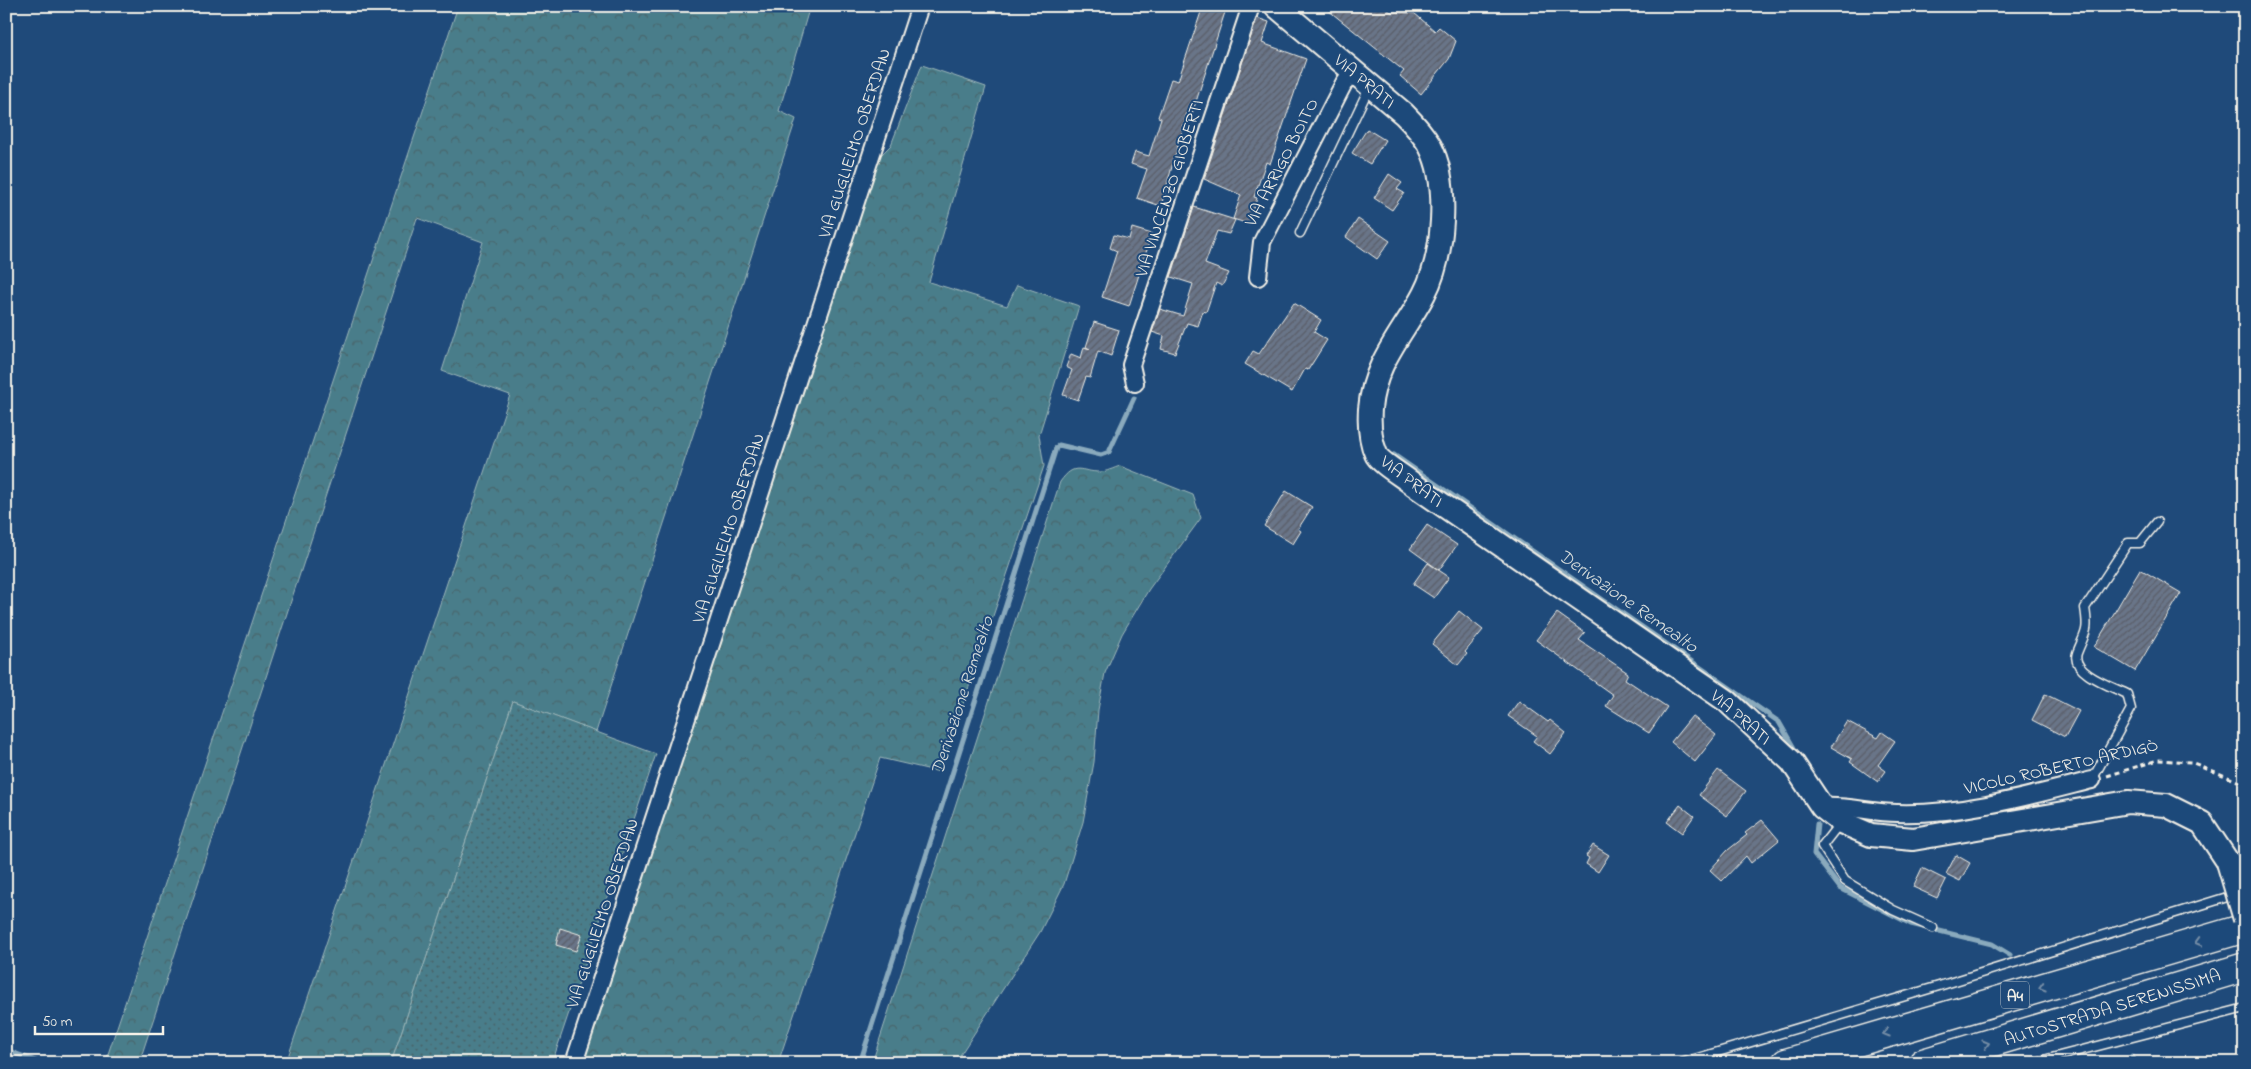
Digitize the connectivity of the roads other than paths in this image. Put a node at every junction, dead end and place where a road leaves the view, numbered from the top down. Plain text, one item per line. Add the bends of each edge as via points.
1 (920, 6) edge
2 (1251, 6) edge
3 (1276, 6) edge
4 (1353, 70) junction
5 (1371, 84) junction
6 (1300, 233) dead end
7 (1258, 277) dead end
8 (1134, 383) dead end
9 (2156, 522) dead end
10 (2092, 780) joint
11 (1822, 806) junction
12 (1841, 822) junction
13 (2245, 892) edge
14 (2245, 919) edge
15 (1933, 928) dead end
16 (2245, 928) edge
17 (2245, 968) edge
18 (2245, 1008) edge
19 (574, 1063) edge
20 (1681, 1063) edge
21 (1786, 1063) edge
22 (1923, 1063) edge
23 (2032, 1063) edge

1 - 19 street, VIA GUGLIELMO OBERDAN
2 - 8 street, VIA VINCENZO GIOBERTI via 1131,365
3 - 4 street, VIA PRATI
4 - 5 street, VIA PRATI
4 - 7 street, VIA ARRIGO BOITO via 1262,242
5 - 6 lane
5 - 11 street, VIA PRATI via 1419,129 1437,170 1441,201 1436,263 1424,294 1382,362 1372,390 1369,426 1376,456 1727,701 1792,762
9 - 10 lane via 2140,543 2128,544 2086,608 2086,634 2076,655 2077,664 2082,672 2127,694 2131,709
10 - 11 street, VICOLO ROBERTO ARDIGÒ via 1954,811 1896,813
11 - 12 street, VIA PRATI
12 - 14 street, VIA PRATI, bridge via 1871,835 1913,839 2128,802 2166,805 2202,823 2228,862
12 - 15 lane via 1822,846 1845,882 1893,910
13 - 20 lane
16 -> 21 highway, A4
22 -> 17 highway, AUTOSTRADA SERENISSIMA / A4
18 - 23 lane

